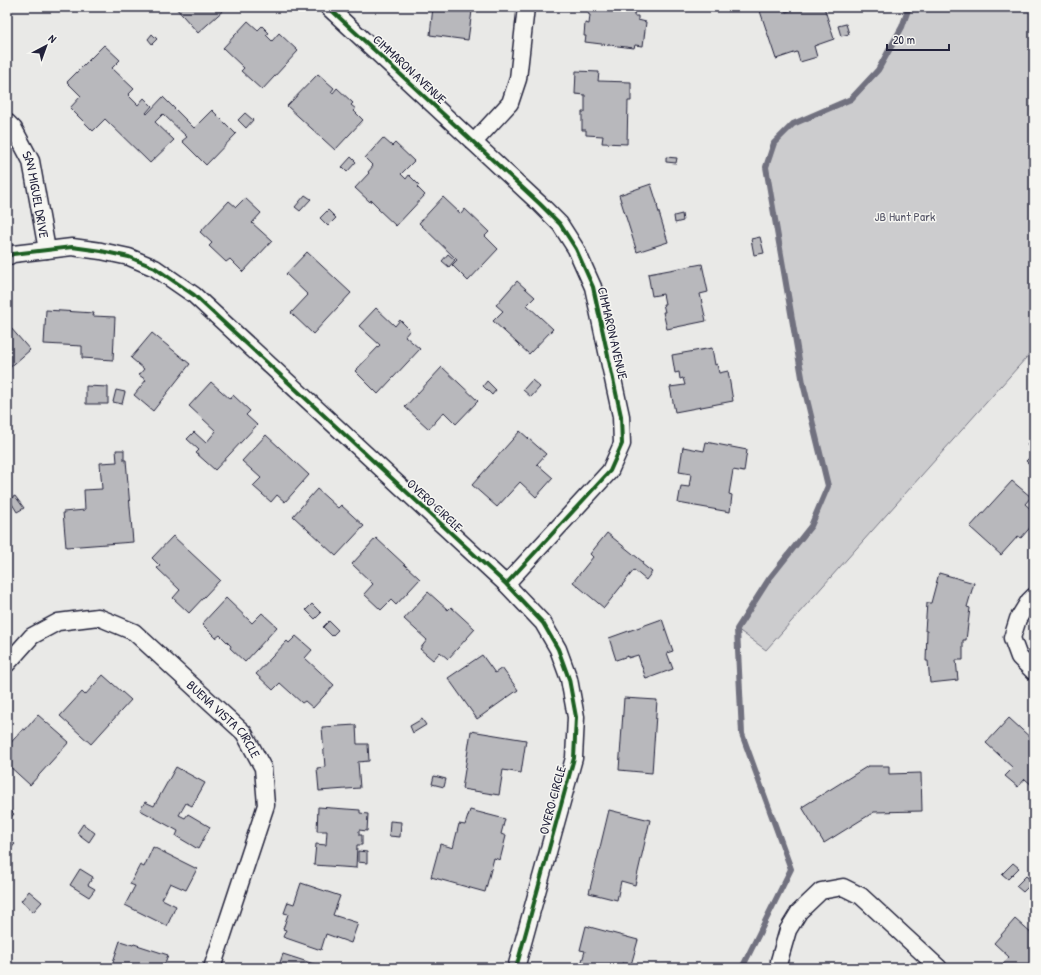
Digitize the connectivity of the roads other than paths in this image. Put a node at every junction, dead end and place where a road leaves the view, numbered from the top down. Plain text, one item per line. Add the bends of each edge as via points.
1 (328, 7) edge
2 (526, 7) edge
3 (7, 122) edge
4 (474, 142) junction
5 (47, 250) junction
6 (7, 257) edge
7 (506, 584) junction
8 (1034, 596) edge
9 (7, 664) edge
10 (1034, 672) edge
11 (778, 961) dead end
12 (212, 968) edge
13 (516, 968) edge
14 (939, 968) edge

1 - 4 street, CIMMARON AVENUE
2 - 4 street via 518,80 510,103
3 - 5 street, SAN MIGUEL DRIVE via 14,129 31,161
4 - 7 street, CIMMARON AVENUE via 560,224 576,249 593,287 621,416 622,444 610,471
5 - 6 street, OVERO CIRCLE
5 - 7 street, OVERO CIRCLE via 72,247 129,257 155,268 194,295
7 - 13 street, OVERO CIRCLE via 543,623 558,649 569,680 576,717 574,758
8 - 10 street via 1018,619 1012,638 1019,657
9 - 12 street, BUENA VISTA CIRCLE via 32,636 58,622 98,617 134,632 244,733 263,768 266,804
11 - 14 street via 788,930 799,912 821,890 843,886 862,896

